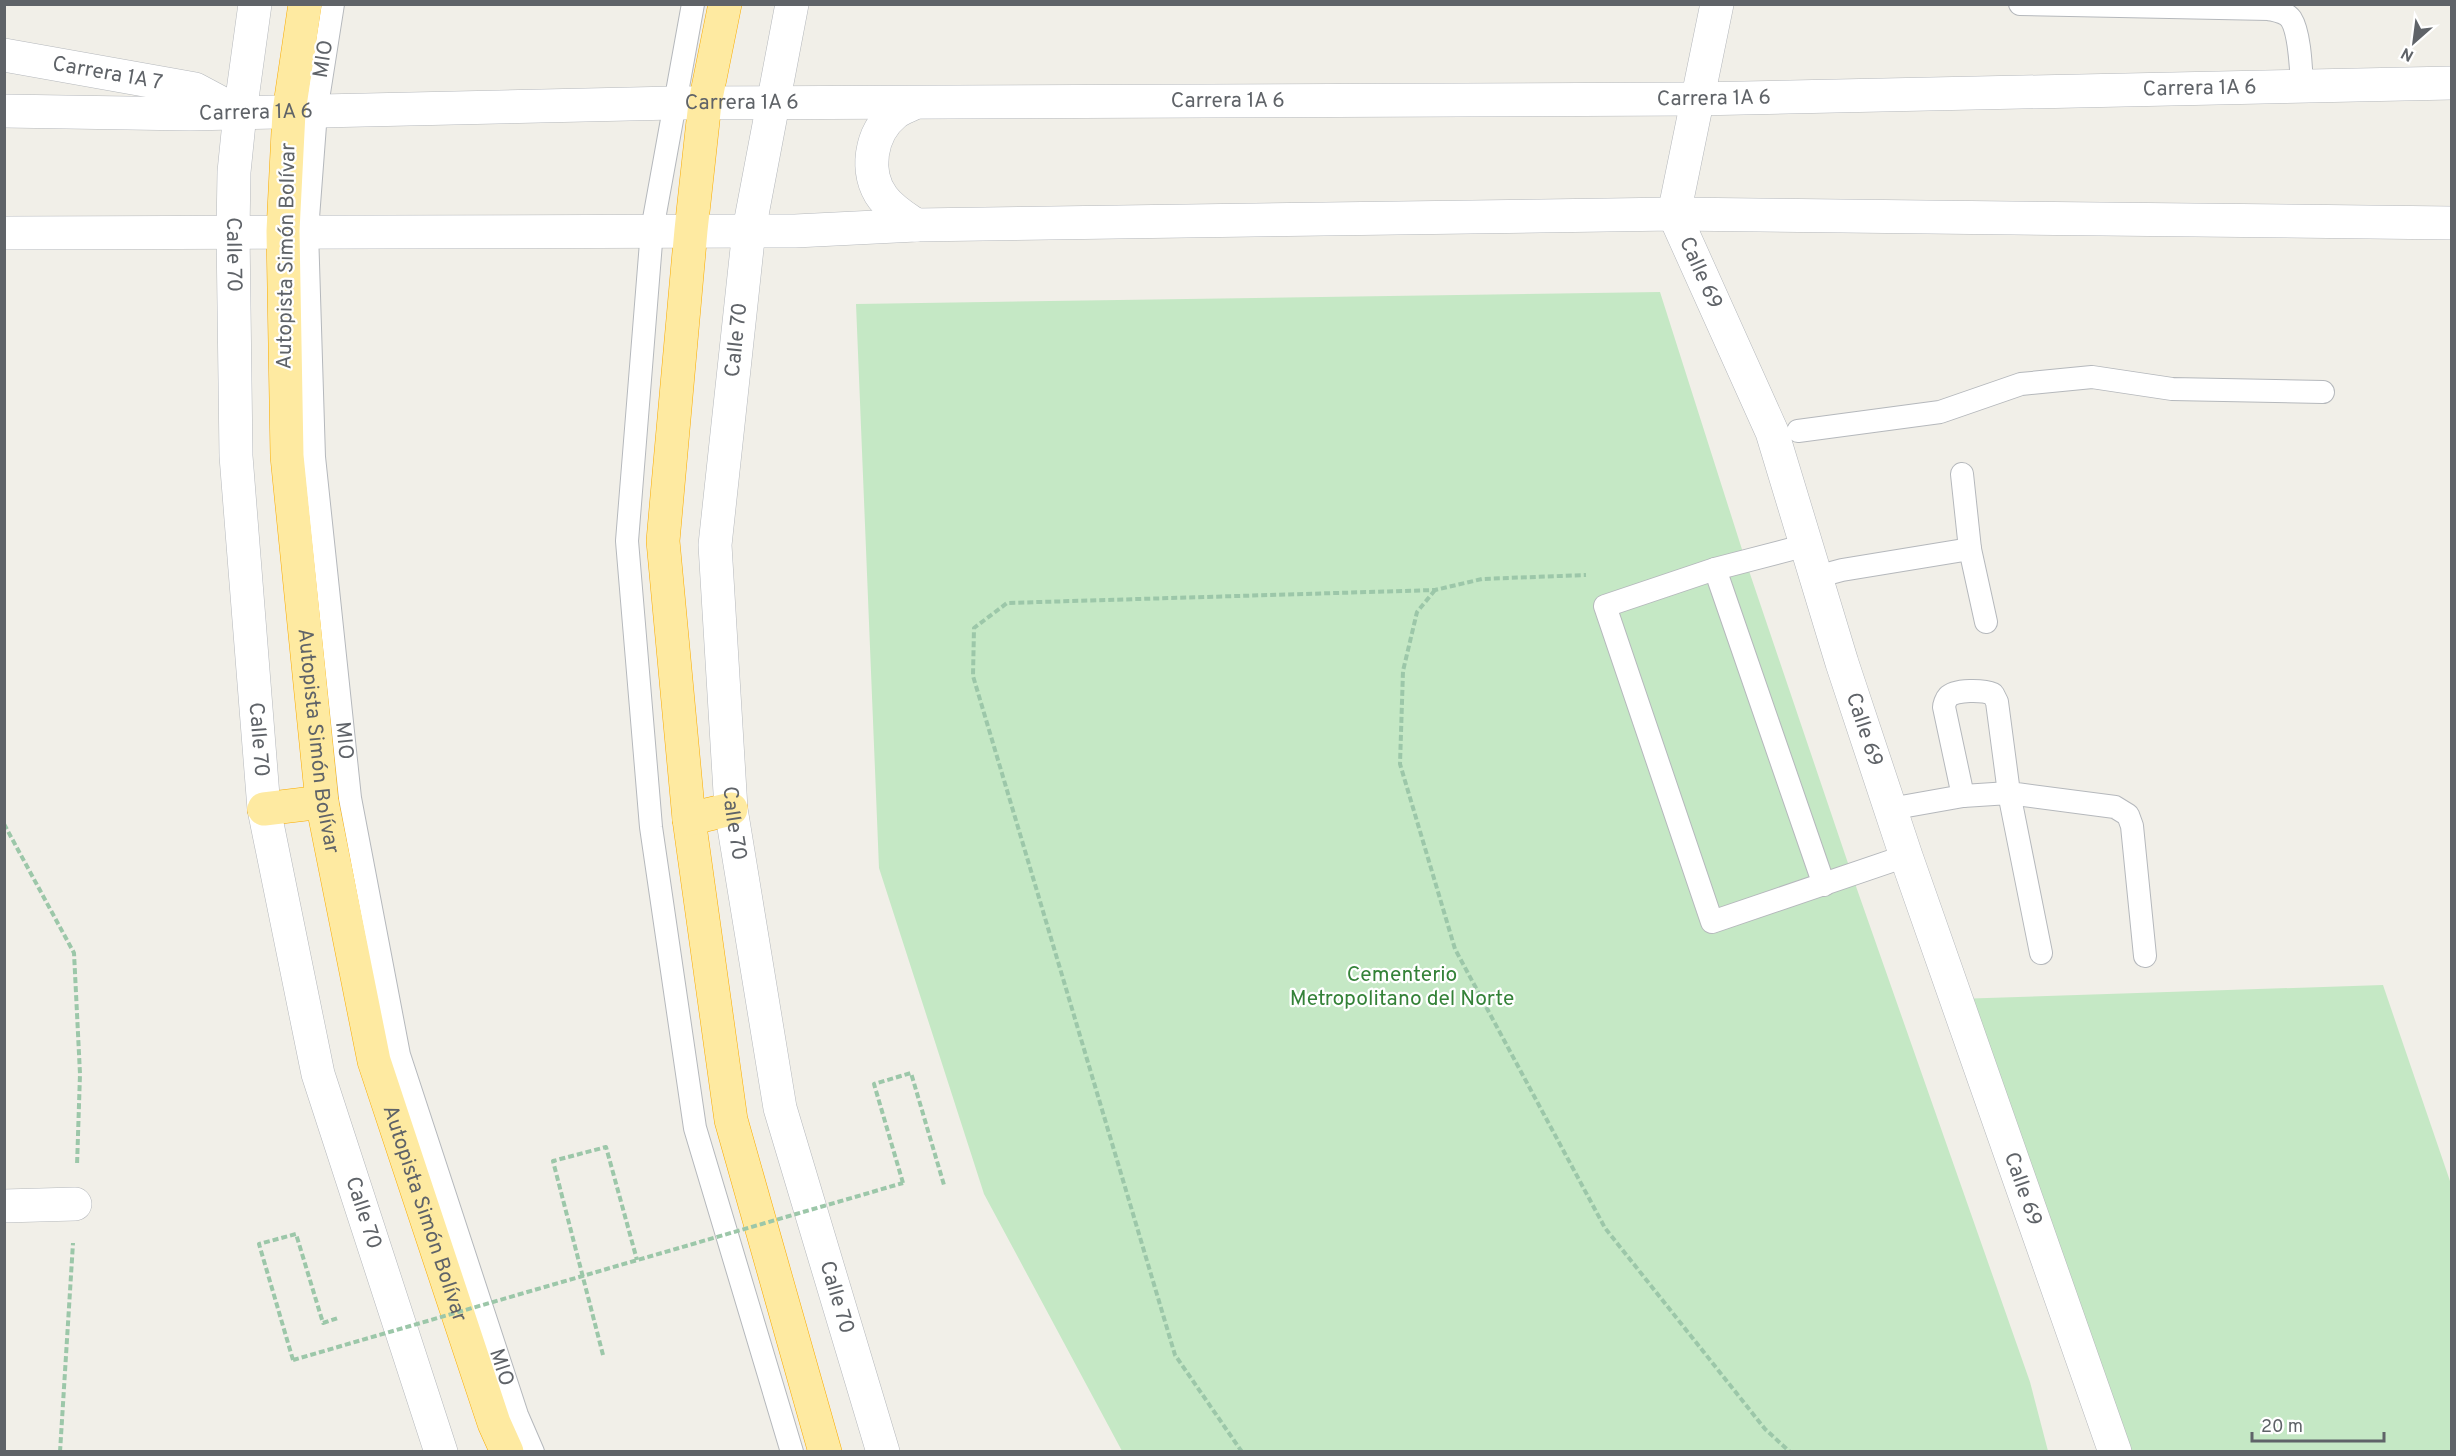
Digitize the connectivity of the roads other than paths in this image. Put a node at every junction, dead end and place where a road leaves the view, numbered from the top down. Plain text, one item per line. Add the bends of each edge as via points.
1 (255, 4) edge
2 (305, 4) edge
3 (333, 4) edge
4 (693, 4) edge
5 (724, 4) edge
6 (792, 4) edge
7 (1717, 4) edge
8 (2020, 4) edge
9 (4, 55) edge
10 (2451, 83) edge
11 (2302, 86) junction
12 (1696, 99) junction
13 (690, 103) junction
14 (772, 104) junction
15 (912, 104) junction
16 (4, 111) edge
17 (302, 112) junction
18 (240, 113) junction
19 (1674, 214) junction
20 (2451, 223) edge
21 (916, 225) junction
22 (652, 230) junction
23 (749, 230) junction
24 (233, 231) junction
25 (295, 231) junction
26 (691, 231) junction
27 (4, 233) edge
28 (2323, 392) dead end
29 (1785, 431) junction
30 (1962, 474) dead end
31 (1807, 545) junction
32 (1970, 549) junction
33 (1714, 569) junction
34 (1816, 577) junction
35 (1986, 622) dead end
36 (2009, 792) junction
37 (1964, 795) junction
38 (322, 802) junction
39 (264, 809) junction
40 (731, 809) junction
41 (1890, 809) junction
42 (689, 819) junction
43 (1906, 856) junction
44 (1824, 885) junction
45 (2041, 953) dead end
46 (2145, 956) dead end
47 (75, 1204) road end
48 (4, 1206) edge
49 (441, 1452) edge
50 (507, 1452) edge
51 (533, 1452) edge
52 (792, 1452) edge
53 (825, 1452) edge
54 (883, 1452) edge
55 (2115, 1452) edge

1 - 18 street, Calle 70
2 - 17 highway, Autopista Simón Bolívar
3 - 17 lane, MIO
4 - 13 lane
5 - 13 highway
6 - 14 street, Calle 70
7 - 12 street, Calle 69
8 - 11 lane via 2282,12 2291,20 2299,48
9 - 18 street, Carrera 1A 7 via 195,89
10 - 11 street, Carrera 1A 6
11 - 12 street, Carrera 1A 6
12 - 15 street, Carrera 1A 6
12 - 19 street, Calle 69
13 - 14 street, Carrera 1A 6
13 - 17 street, Carrera 1A 6
13 - 22 lane
13 - 26 highway
14 - 15 street, Carrera 1A 6
14 - 23 street, Calle 70
15 - 21 street via 895,113 883,127 874,143 872,162 874,180 882,197 894,211
16 - 18 street, Carrera 1A 6
17 - 18 street, Carrera 1A 6
17 - 25 highway, Autopista Simón Bolívar
18 - 24 street, Calle 70
19 - 20 street
19 - 21 street
19 - 29 street, Calle 69
21 - 23 street
22 - 25 street
22 - 26 street
22 - 52 lane via 627,541 651,827 695,1128
23 - 26 street
23 - 40 street, Calle 70 via 715,545
24 - 25 street
24 - 27 street
24 - 39 street, Calle 70 via 236,456
25 - 38 highway, Autopista Simón Bolívar via 287,456
25 - 51 lane, MIO via 350,798 399,1055 517,1415
26 - 42 highway via 663,541
28 - 29 lane via 2172,389 2092,377 2020,384 1940,412
29 - 31 street, Calle 69
30 - 32 lane
31 - 33 lane
31 - 34 street, Calle 69
32 - 34 lane
32 - 35 lane
33 - 44 lane
33 - 44 lane via 1605,606 1712,922
34 - 41 street, Calle 69
36 - 37 lane
36 - 37 lane via 1997,702 1993,694 1983,690 1952,694 1944,707
36 - 45 lane
36 - 46 lane via 2115,807 2128,814
37 - 41 lane
38 - 39 highway
38 - 50 highway, Autopista Simón Bolívar via 374,1061
39 - 49 street, Calle 70 via 318,1074
40 - 42 highway
40 - 54 street, Calle 70 via 780,1108
41 - 43 street, Calle 69
42 - 53 highway via 731,1120
43 - 44 lane
43 - 55 street, Calle 69
47 - 48 street

